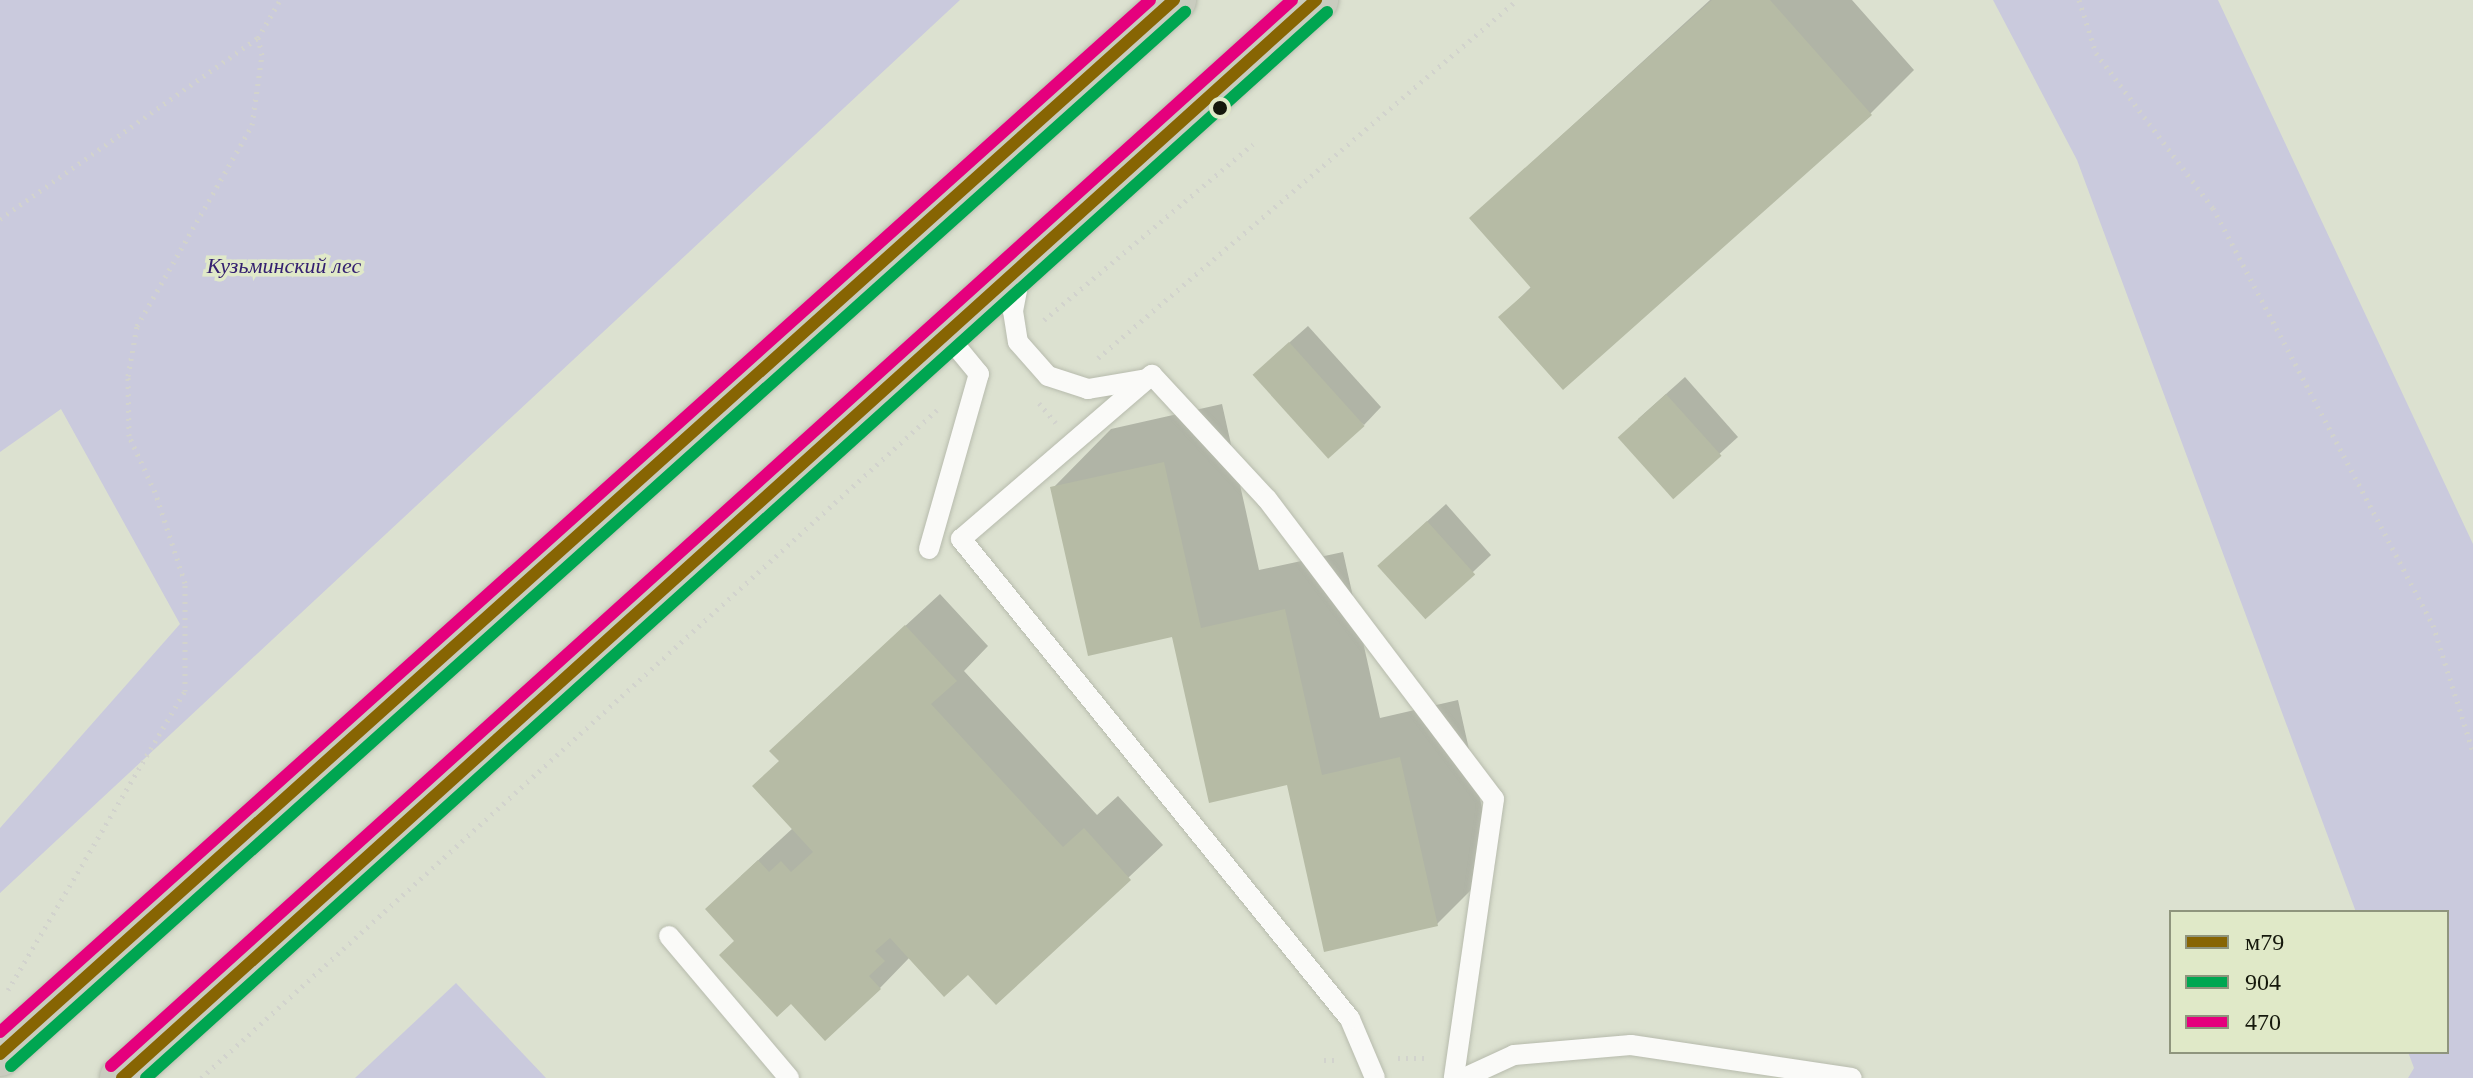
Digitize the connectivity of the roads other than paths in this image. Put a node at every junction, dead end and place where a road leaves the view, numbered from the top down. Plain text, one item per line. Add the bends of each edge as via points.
1 (1174, 0) edge
2 (1316, 0) edge
3 (1021, 266) junction
4 (946, 334) junction
5 (1148, 379) junction
6 (929, 549) dead end
7 (669, 936) dead end
8 (0, 1054) edge
9 (122, 1078) edge
10 (789, 1078) edge
11 (1375, 1078) edge
12 (1454, 1078) edge
13 (1464, 1078) edge
14 (1852, 1078) edge

1 - 8 highway
2 - 3 highway
3 - 4 highway
3 - 5 lane via 1013,311 1018,342 1048,376 1088,389
4 - 6 lane via 979,374
4 - 9 highway
5 - 11 lane via 961,539 1350,1019
5 - 12 lane via 1152,375 1267,499 1494,799
7 - 10 lane
13 - 14 lane via 1514,1055 1631,1045

